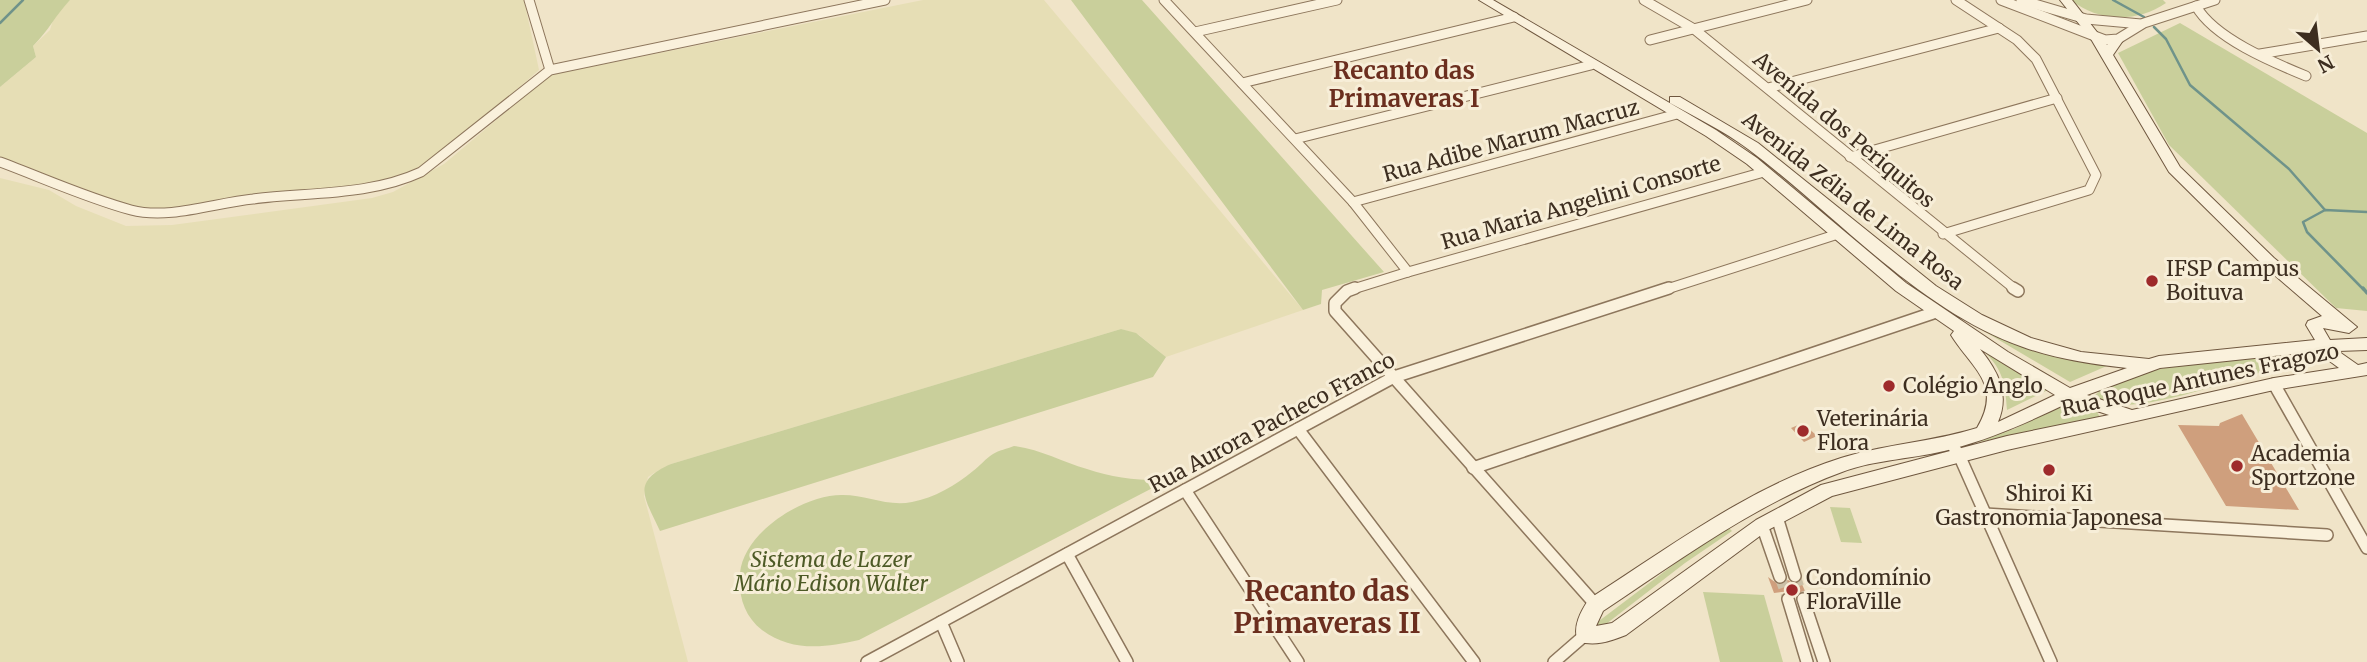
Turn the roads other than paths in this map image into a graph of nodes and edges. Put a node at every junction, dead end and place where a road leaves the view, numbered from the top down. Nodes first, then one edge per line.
1 (529, 0) edge
2 (882, 0) edge
3 (1164, 0) edge
4 (1337, 0) edge
5 (1485, 0) edge
6 (1502, 0) edge
7 (1644, 0) edge
8 (1807, 0) edge
9 (1956, 0) edge
10 (2021, 0) edge
11 (2066, 0) edge
12 (2215, 0) edge
13 (2006, 1) edge
14 (2196, 6) junction
15 (1514, 17) junction
16 (2081, 18) junction
17 (2100, 21) junction
18 (2144, 23) junction
19 (1999, 28) junction
20 (1694, 29) junction
21 (1195, 32) junction
22 (2367, 36) edge
23 (2096, 38) junction
24 (2118, 39) junction
25 (1650, 40) dead end
26 (2260, 54) junction
27 (2106, 55) junction
28 (1591, 65) junction
29 (550, 70) junction
30 (2306, 76) dead end
31 (1242, 83) junction
32 (1768, 88) junction
33 (2057, 98) junction
34 (1677, 114) junction
35 (1296, 139) junction
36 (1850, 157) junction
37 (0, 162) edge
38 (1764, 172) junction
39 (1353, 202) junction
40 (1838, 234) junction
41 (1943, 234) junction
42 (1408, 272) junction
43 (2301, 290) junction
44 (2018, 291) dead end
45 (1941, 316) junction
46 (2314, 325) junction
47 (2349, 327) junction
48 (2367, 338) edge
49 (2367, 344) edge
50 (2324, 345) junction
51 (2159, 362) junction
52 (2361, 370) edge
53 (1394, 377) junction
54 (2274, 384) junction
55 (2069, 395) junction
56 (2133, 417) junction
57 (1298, 429) junction
58 (1983, 433) junction
59 (1955, 449) junction
60 (1473, 468) junction
61 (1185, 490) junction
62 (1768, 513) junction
63 (1985, 514) junction
64 (2328, 535) dead end
65 (2367, 548) edge
66 (1067, 554) junction
67 (1788, 599) tunnel mouth
68 (1803, 599) tunnel mouth
69 (1596, 605) junction
70 (941, 622) junction
71 (1585, 635) junction
72 (1800, 640) junction
73 (1817, 642) junction
74 (867, 662) edge
75 (958, 662) edge
76 (1128, 662) edge
77 (1298, 662) edge
78 (1474, 662) edge
79 (1554, 662) edge
80 (1807, 662) edge
81 (1824, 662) edge
82 (2051, 662) edge

1 - 29 street
2 - 29 street
3 - 21 street
4 - 21 street
5 - 15 main road, Avenida Zélia de Lima Rosa
6 - 51 main road, Avenida Zélia de Lima Rosa
7 - 20 street, Avenida dos Periquitos
8 - 20 street
9 - 19 street
10 - 16 street
11 - 16 main road
12 - 14 street
13 - 23 street
14 - 18 street
14 - 26 street
15 - 28 main road, Avenida Zélia de Lima Rosa
15 - 31 street
16 - 17 street
16 - 23 main road
17 - 18 street
17 - 24 street
18 - 24 street
19 - 32 street
19 - 33 street
20 - 25 street
20 - 32 street, Avenida dos Periquitos
21 - 31 street
22 - 26 street
23 - 24 street
23 - 27 main road
24 - 27 main road
26 - 30 street
27 - 43 main road
28 - 34 main road, Avenida Zélia de Lima Rosa
28 - 35 street
29 - 37 street
31 - 35 street
32 - 36 street, Avenida dos Periquitos
33 - 36 street
33 - 41 street
34 - 38 main road, Avenida Zélia de Lima Rosa
34 - 39 street, Rua Adibe Marum Macruz
35 - 39 street
36 - 41 street, Avenida dos Periquitos
38 - 40 main road, Avenida Zélia de Lima Rosa
38 - 42 street, Rua Maria Angelini Consorte
39 - 42 street
40 - 45 main road, Avenida Zélia de Lima Rosa
40 - 53 street, Rua Aurora Pacheco Franco
41 - 44 street, Avenida dos Periquitos
42 - 53 street, Rua Maria Angelini Consorte
43 - 46 main road
43 - 47 main road
45 - 55 main road, Avenida Zélia de Lima Rosa
45 - 58 main road, Avenida Zélia de Lima Rosa
45 - 60 street
46 - 47 main road
46 - 50 main road
47 - 48 main road
49 - 50 main road, Rua Roque Antunes Fragozo
50 - 51 main road, Rua Roque Antunes Fragozo
50 - 52 main road
51 - 55 main road, Rua Roque Antunes Fragozo
52 - 54 main road, Rua Roque Antunes Fragozo
53 - 57 street, Rua Aurora Pacheco Franco
53 - 60 street
54 - 56 main road, Rua Roque Antunes Fragozo
54 - 65 street
55 - 56 main road, Avenida Zélia de Lima Rosa
55 - 58 main road, Rua Roque Antunes Fragozo
56 - 59 main road, Rua Roque Antunes Fragozo
57 - 61 street, Rua Aurora Pacheco Franco
57 - 78 street
58 - 59 main road, Rua Roque Antunes Fragozo
59 - 62 main road, Rua Roque Antunes Fragozo
59 - 63 street
60 - 69 street
61 - 66 street, Rua Aurora Pacheco Franco
61 - 77 street
62 - 62 street
62 - 69 main road, Rua Roque Antunes Fragozo
62 - 71 main road
63 - 64 street
63 - 82 street
66 - 70 street, Rua Aurora Pacheco Franco
66 - 76 street
67 - 72 street
68 - 73 street
69 - 71 main road
70 - 74 street, Rua Aurora Pacheco Franco
70 - 75 street
71 - 79 street
72 - 73 street
72 - 80 street
73 - 81 street

